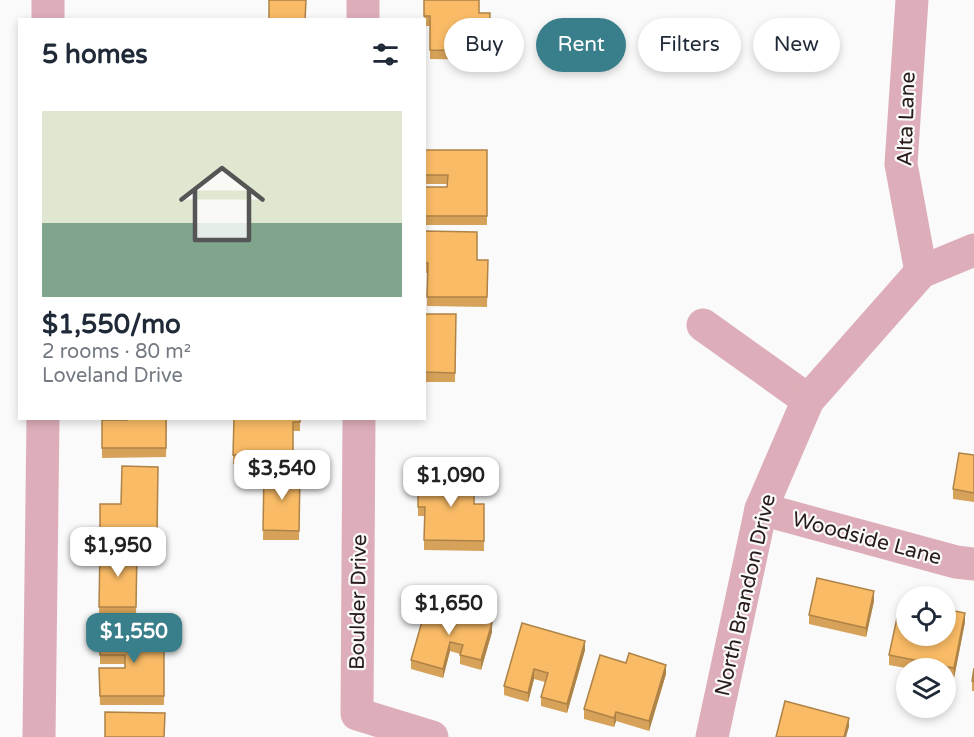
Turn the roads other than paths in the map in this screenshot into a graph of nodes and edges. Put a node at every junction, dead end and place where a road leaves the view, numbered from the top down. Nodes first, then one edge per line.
1 (48, 0) edge
2 (363, 0) edge
3 (912, 0) edge
4 (48, 18) edge
5 (363, 18) edge
6 (974, 250) edge
7 (921, 272) junction
8 (704, 325) dead end
9 (808, 400) junction
10 (43, 420) edge
11 (359, 420) edge
12 (761, 509) junction
13 (974, 564) edge
14 (39, 737) edge
15 (432, 737) edge
16 (712, 737) edge

1 - 4 street
2 - 5 street
3 - 7 street, Alta Lane
6 - 7 street, North Brandon Drive
7 - 9 street, North Brandon Drive
8 - 9 street
9 - 12 street, North Brandon Drive
10 - 14 street
11 - 15 street, Boulder Drive
12 - 13 street, Woodside Lane
12 - 16 street, North Brandon Drive

